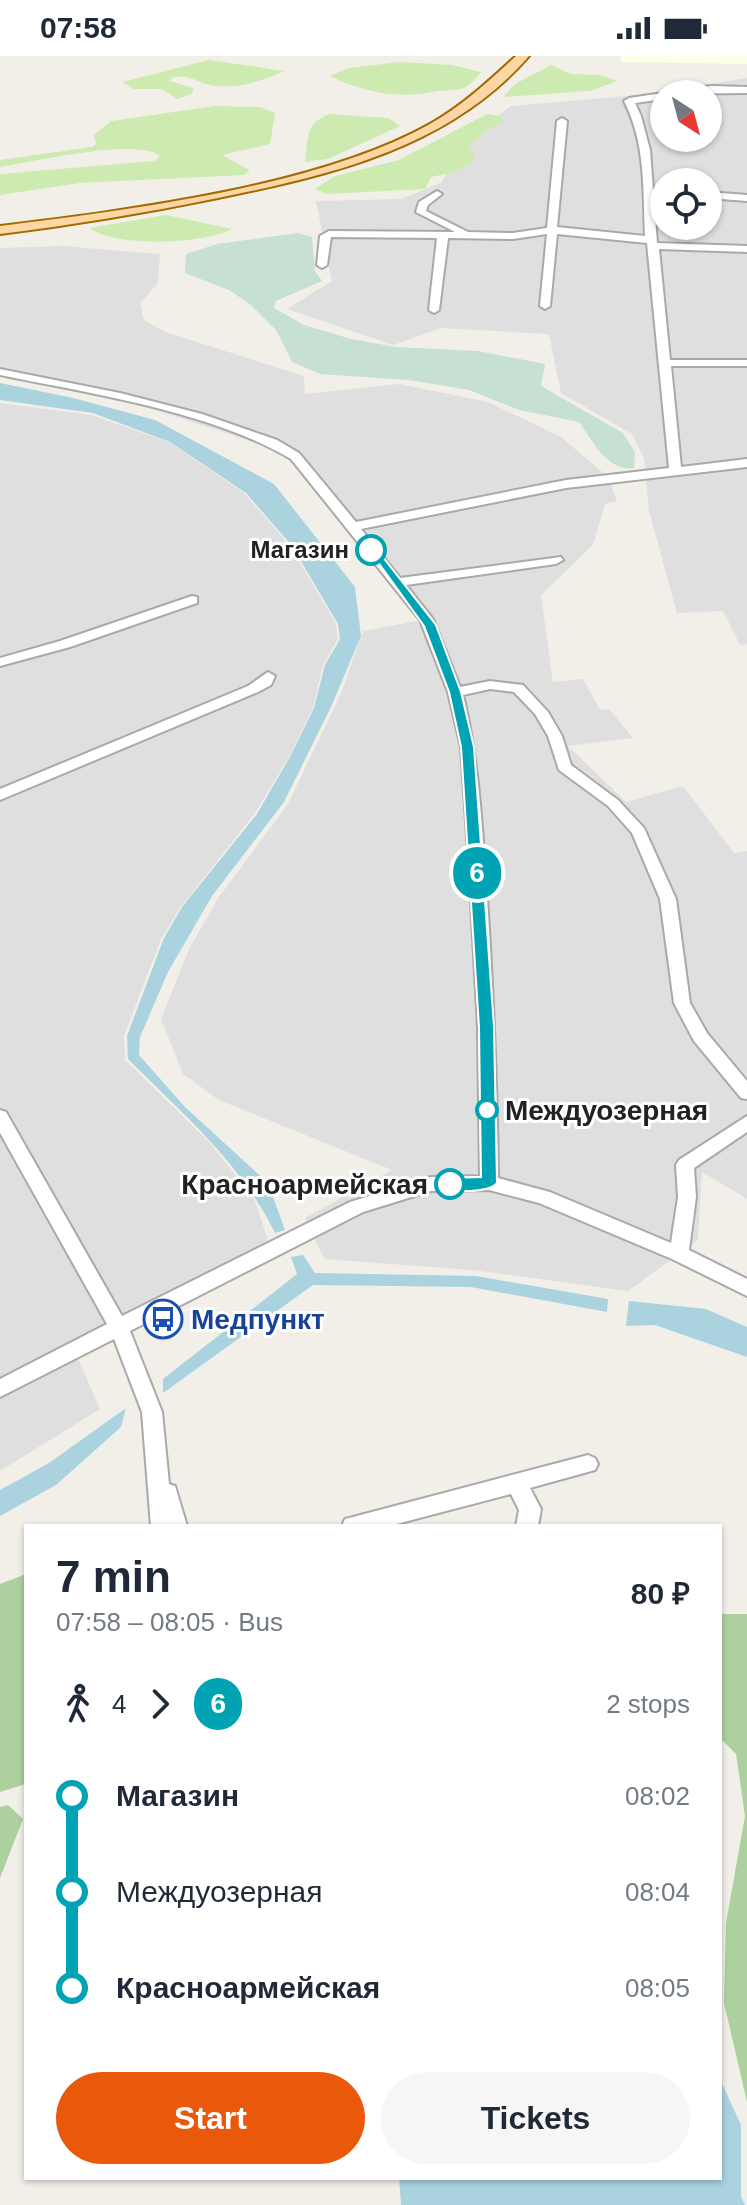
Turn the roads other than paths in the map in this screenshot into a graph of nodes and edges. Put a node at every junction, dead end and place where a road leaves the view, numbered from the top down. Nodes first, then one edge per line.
1 (523, 56) edge
2 (747, 90) edge
3 (562, 121) dead end
4 (646, 189) junction
5 (650, 189) edge
6 (437, 194) dead end
7 (722, 196) edge
8 (747, 198) edge
9 (0, 230) edge
10 (552, 230) junction
11 (443, 235) junction
12 (469, 235) junction
13 (652, 243) junction
14 (747, 249) edge
15 (322, 265) dead end
16 (545, 306) dead end
17 (434, 310) dead end
18 (667, 363) junction
19 (747, 363) edge
20 (0, 372) edge
21 (747, 463) edge
22 (675, 472) junction
23 (352, 527) junction
24 (556, 560) dead end
25 (398, 582) junction
26 (192, 600) dead end
27 (0, 662) edge
28 (268, 676) dead end
29 (455, 692) junction
30 (0, 795) edge
31 (747, 1093) edge
32 (1, 1122) edge
33 (747, 1123) edge
34 (489, 1183) junction
35 (679, 1254) junction
36 (747, 1288) edge
37 (119, 1328) junction
38 (0, 1389) edge
39 (152, 1412) junction
40 (588, 1464) dead end
41 (517, 1485) junction
42 (162, 1524) edge
43 (176, 1524) edge
44 (361, 1524) edge
45 (527, 1524) edge

1 - 9 main road
2 - 4 street
3 - 10 street
4 - 5 street
4 - 13 street
6 - 12 street
7 - 8 street
10 - 12 street
10 - 13 street
10 - 16 street
11 - 12 street
11 - 15 street
11 - 17 street
13 - 14 street
13 - 18 street
18 - 19 street
18 - 22 street
20 - 23 street
21 - 22 street
22 - 23 street
23 - 25 street
24 - 25 street
25 - 29 street
26 - 27 street
28 - 30 street
29 - 31 street
29 - 34 street
32 - 37 street
33 - 35 street
34 - 35 street
34 - 37 street
35 - 36 street
37 - 38 street
37 - 39 street
39 - 42 street
39 - 43 street
40 - 41 street
41 - 44 street
41 - 45 street

